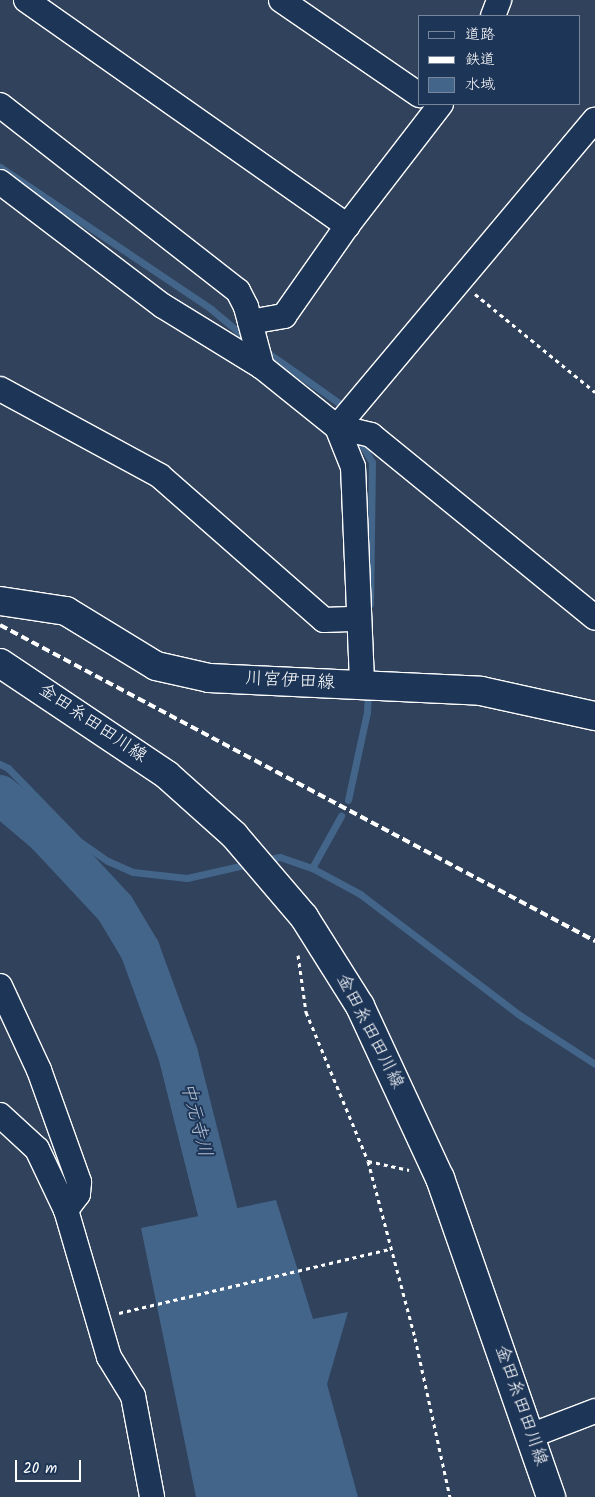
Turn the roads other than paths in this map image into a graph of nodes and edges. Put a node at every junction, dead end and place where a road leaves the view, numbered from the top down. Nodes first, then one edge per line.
1 (26, 0) edge
2 (282, 0) edge
3 (499, 0) edge
4 (493, 15) edge
5 (418, 93) edge
6 (0, 105) edge
7 (431, 105) edge
8 (591, 133) edge
9 (0, 182) edge
10 (347, 226) junction
11 (250, 322) junction
12 (262, 367) junction
13 (0, 389) edge
14 (337, 427) junction
15 (0, 601) edge
16 (595, 618) edge
17 (357, 619) junction
18 (0, 663) edge
19 (362, 686) junction
20 (595, 716) edge
21 (0, 986) edge
22 (0, 1115) edge
23 (66, 1210) junction
24 (595, 1411) edge
25 (530, 1436) junction
26 (152, 1497) edge
27 (551, 1497) edge

1 - 10 street
2 - 5 street
3 - 4 street
6 - 11 street
7 - 10 street
8 - 14 street
9 - 12 street
10 - 11 street
11 - 12 street
12 - 14 street
13 - 17 street
14 - 16 street
14 - 17 street
15 - 19 main road, 川宮伊田線
17 - 19 street
18 - 25 main road, 金田糸田田川線
19 - 20 main road, 川宮伊田線
21 - 23 street
22 - 23 street
23 - 26 street
24 - 25 street
25 - 27 main road, 金田糸田田川線

